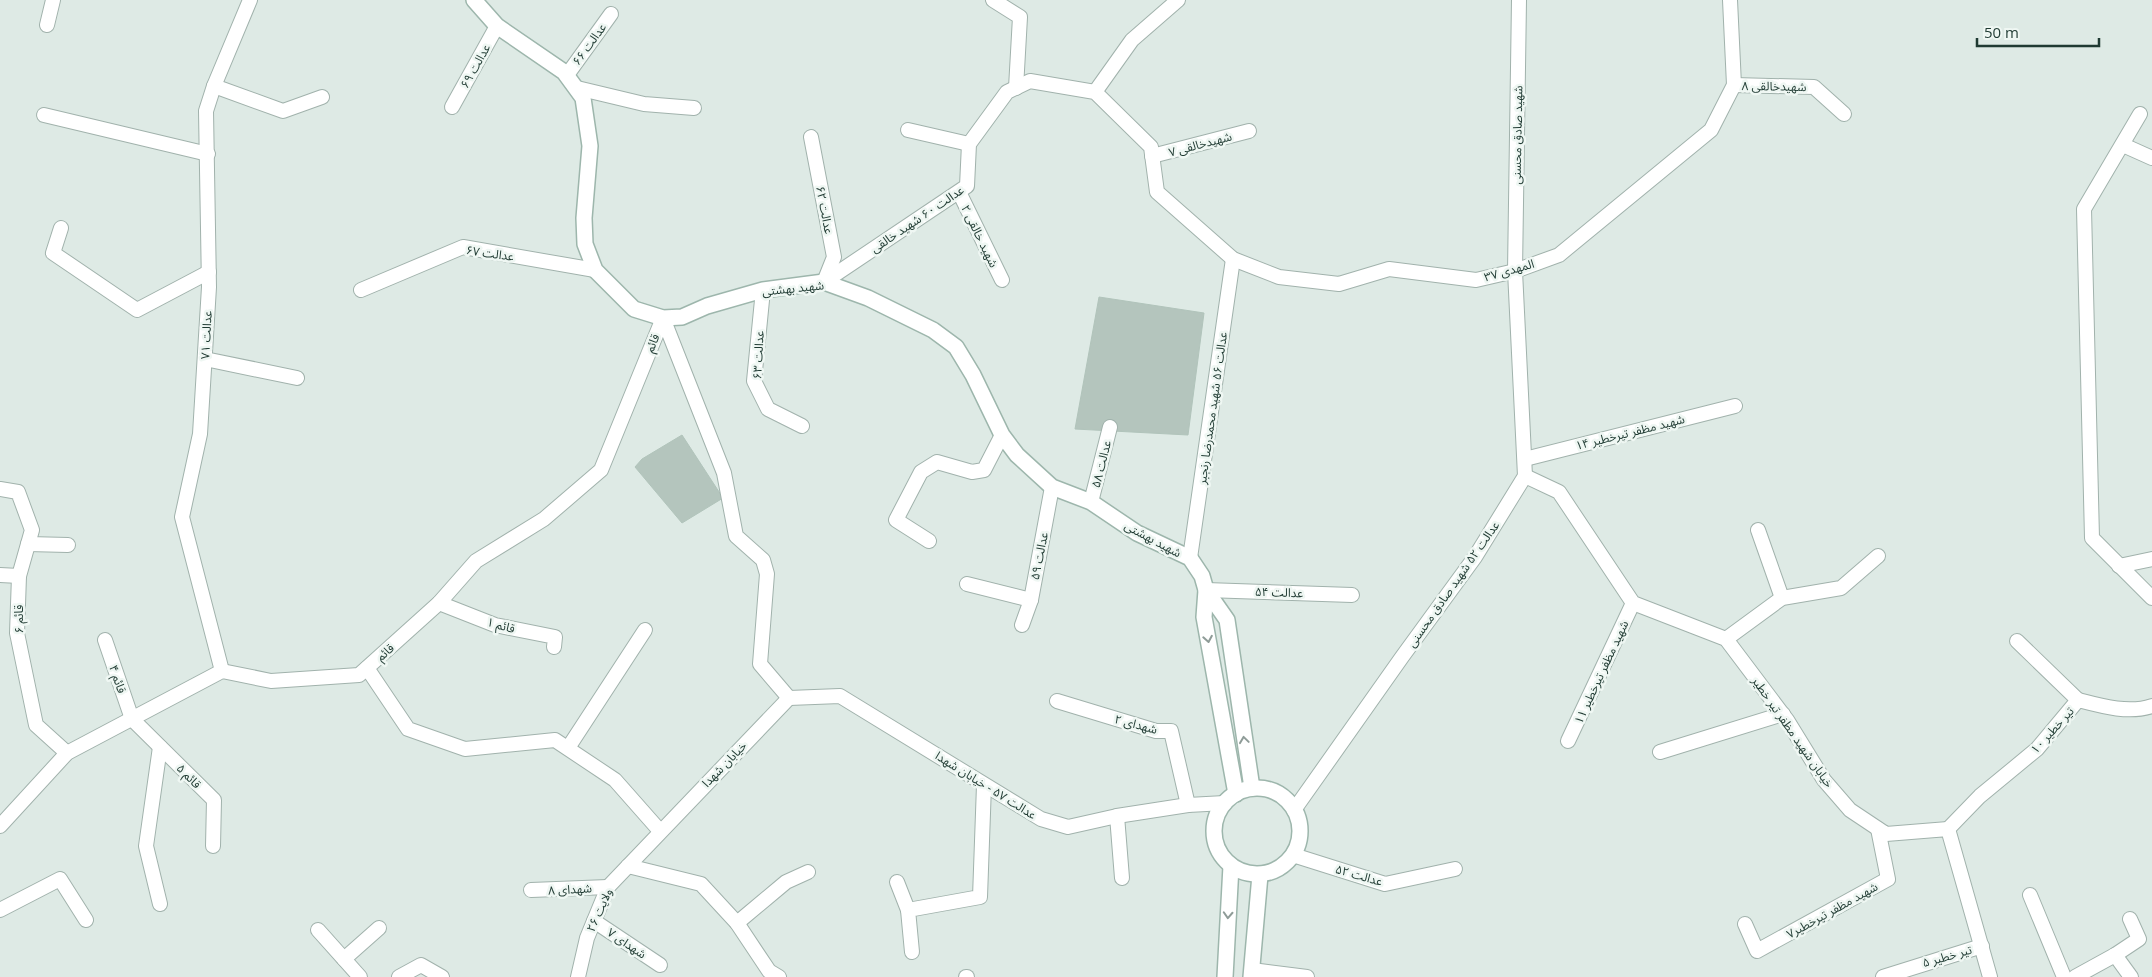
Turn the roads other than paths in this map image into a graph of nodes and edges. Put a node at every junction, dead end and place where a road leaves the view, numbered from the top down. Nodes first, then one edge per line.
1 (53, 0) edge
2 (250, 0) edge
3 (474, 0) edge
4 (993, 0) edge
5 (1178, 0) edge
6 (1519, 0) edge
7 (1730, 0) edge
8 (610, 14) dead end
9 (47, 25) dead end
10 (497, 26) junction
11 (567, 75) junction
12 (1734, 85) junction
13 (214, 86) junction
14 (577, 88) junction
15 (1016, 88) junction
16 (1095, 92) junction
17 (322, 97) dead end
18 (452, 107) dead end
19 (694, 108) dead end
20 (1844, 114) dead end
21 (2140, 114) dead end
22 (44, 115) dead end
23 (908, 130) dead end
24 (1249, 131) dead end
25 (811, 136) dead end
26 (969, 144) junction
27 (2123, 145) junction
28 (208, 154) junction
29 (1152, 156) junction
30 (2152, 158) edge
31 (959, 192) junction
32 (61, 228) dead end
33 (1233, 259) junction
34 (596, 270) junction
35 (1515, 271) junction
36 (209, 272) junction
37 (1002, 280) dead end
38 (824, 282) junction
39 (361, 290) dead end
40 (763, 290) junction
41 (662, 318) junction
42 (205, 359) junction
43 (297, 378) dead end
44 (1735, 406) dead end
45 (802, 426) dead end
46 (1110, 427) dead end
47 (1002, 435) junction
48 (1525, 459) junction
49 (1525, 476) junction
50 (1052, 487) junction
51 (0, 489) edge
52 (1091, 502) junction
53 (1758, 530) dead end
54 (929, 540) dead end
55 (28, 544) junction
56 (68, 545) dead end
57 (1878, 556) dead end
58 (1190, 558) junction
59 (2152, 559) edge
60 (2120, 566) junction
61 (0, 575) edge
62 (19, 576) junction
63 (967, 584) dead end
64 (1206, 590) junction
65 (1352, 595) dead end
66 (1782, 598) junction
67 (2152, 598) edge
68 (1031, 600) junction
69 (439, 603) junction
70 (1633, 603) junction
71 (1022, 625) dead end
72 (645, 630) dead end
73 (1726, 639) junction
74 (105, 640) dead end
75 (2017, 641) dead end
76 (554, 647) dead end
77 (367, 668) junction
78 (222, 671) junction
79 (789, 698) junction
80 (2078, 700) junction
81 (1057, 701) dead end
82 (2152, 706) edge
83 (1782, 714) junction
84 (132, 719) junction
85 (1568, 741) dead end
86 (160, 747) junction
87 (568, 748) junction
88 (1660, 752) dead end
89 (68, 753) junction
90 (984, 785) junction
91 (1252, 788) junction
92 (1230, 798) junction
93 (1188, 805) junction
94 (1294, 810) junction
95 (1117, 816) junction
96 (0, 826) edge
97 (1878, 829) junction
98 (1948, 829) junction
99 (660, 831) junction
100 (213, 846) dead end
101 (1293, 855) junction
102 (628, 866) junction
103 (1231, 866) junction
104 (1455, 870) dead end
105 (808, 872) dead end
106 (1260, 875) junction
107 (1122, 878) dead end
108 (897, 882) dead end
109 (608, 887) junction
110 (531, 890) dead end
111 (2030, 895) dead end
112 (160, 904) dead end
113 (0, 910) edge
114 (908, 910) junction
115 (2130, 919) dead end
116 (86, 920) dead end
117 (594, 921) junction
118 (737, 923) junction
119 (1745, 924) dead end
120 (379, 928) dead end
121 (318, 930) dead end
122 (1982, 946) junction
123 (912, 952) dead end
124 (2115, 955) junction
125 (344, 959) junction
126 (660, 965) dead end
127 (1252, 973) edge
128 (360, 977) edge
129 (399, 977) edge
130 (442, 977) edge
131 (578, 977) edge
132 (779, 977) edge
133 (1225, 977) edge
134 (1307, 977) edge
135 (1883, 977) edge
136 (1990, 977) edge
137 (2064, 977) edge
138 (2076, 977) edge
139 (2132, 977) edge

1 - 9 street
2 - 13 street, عدالت ۷۱
3 - 10 main road, شهید بهشتی
4 - 15 street
5 - 16 street
6 - 35 street, شهید صادق محسنی
7 - 12 street, المهدی ۳۷
8 - 11 street, عدالت ۶۶
10 - 11 main road, شهید بهشتی
10 - 18 street, عدالت ۶۹
11 - 14 main road, شهید بهشتی
12 - 20 street, شهیدخالقی ۸
12 - 35 street, المهدی ۳۷
13 - 17 street
13 - 28 street, عدالت ۷۱
14 - 19 street
14 - 34 main road, شهید بهشتی
15 - 16 street
15 - 26 street
16 - 29 street
21 - 27 street
22 - 28 street
23 - 26 street
24 - 29 street, شهیدخالقی ۷
25 - 38 street, عدالت ۶۲
26 - 31 street, عدالت ۶۰ شهید خالقی
27 - 30 street
27 - 60 street
28 - 36 street, عدالت ۷۱
29 - 33 street, المهدی ۳۷
31 - 37 street, شهید خالقی ۲
31 - 38 street, عدالت ۶۰ شهید خالقی
32 - 36 street
33 - 35 street, المهدی ۳۷
33 - 58 street, عدالت ۵۶ شهید محمدرضا رنجبر
34 - 39 street, عدالت ۶۷
34 - 41 main road, شهید بهشتی
35 - 48 street
36 - 42 street, عدالت ۷۱
38 - 40 main road, شهید بهشتی
38 - 47 main road, شهید بهشتی
40 - 41 main road, شهید بهشتی
40 - 45 street, عدالت ۶۳
41 - 69 street, قائم
41 - 79 street
42 - 43 street
42 - 78 street, عدالت ۷۱
44 - 48 street, شهید مظفر تیرخطیر ۱۴
46 - 52 street, عدالت ۵۸
47 - 50 main road, شهید بهشتی
47 - 54 street
48 - 49 street
49 - 70 street
49 - 94 street, عدالت ۵۲ شهید صادق محسنی
50 - 52 main road, شهید بهشتی
50 - 68 street, عدالت ۵۹
51 - 55 street, قائم ۶
52 - 58 main road, شهید بهشتی
53 - 66 street
55 - 56 street
55 - 62 street, قائم ۶
57 - 66 street
58 - 64 main road, شهید بهشتی
59 - 60 street
60 - 67 street
61 - 62 street
62 - 89 street, قائم ۶
63 - 68 street
64 - 65 street, عدالت ۵۴
91 -> 64 main road, شهید بهشتی
64 -> 92 main road, شهید بهشتی
66 - 73 street
68 - 71 street, عدالت ۵۹
69 - 76 street, قائم ۱
69 - 77 street, قائم
70 - 73 street
70 - 85 street, شهید مظفر تیرخطیر ۱۱
72 - 87 street
73 - 83 street, خیابان شهید مظفر تیر خطیر
74 - 84 street, قائم ۴
75 - 80 street
77 - 78 street, قائم
77 - 87 street
78 - 84 street
79 - 90 street, عدالت ۵۷ - خیابان شهدا
79 - 99 street, خیابان شهدا
80 - 82 street, تیر خطیر ۱۰
80 - 98 street, تیر خطیر ۱۰
81 - 93 street, شهدای ۲
83 - 88 street
83 - 97 street, خیابان شهید مظفر تیر خطیر
84 - 86 street, قائم ۵
84 - 89 street
86 - 100 street, قائم ۵
86 - 112 street
87 - 99 street
89 - 96 street
90 - 95 street, عدالت ۵۷ - خیابان شهدا
90 - 114 street
91 - 92 main road
91 - 94 main road
92 - 93 street, عدالت ۵۷ - خیابان شهدا
92 - 103 main road
93 - 95 street, عدالت ۵۷ - خیابان شهدا
94 - 101 main road
95 - 107 street
97 - 98 street, خیابان شهید مظفر تیر خطیر
97 - 119 street, شهید مظفر تیرخطیر۷
98 - 122 street
99 - 102 street, ولایت ۲۶
101 - 104 street, عدالت ۵۲
101 - 106 main road
102 - 109 street, ولایت ۲۶
102 - 118 street
103 - 106 main road
103 -> 133 main road
105 - 118 street
106 - 127 main road
108 - 114 street
109 - 110 street, شهدای ۸
109 - 117 street, ولایت ۲۶
111 - 137 street
113 - 116 street
114 - 123 street
115 - 124 street
117 - 126 street, شهدای ۷
117 - 131 street, ولایت ۲۶
118 - 132 street
120 - 125 street
121 - 125 street
122 - 135 street, تیر خطیر ۵
122 - 136 street
124 - 138 street
124 - 139 street
125 - 128 street
127 - 134 street
129 - 130 street

